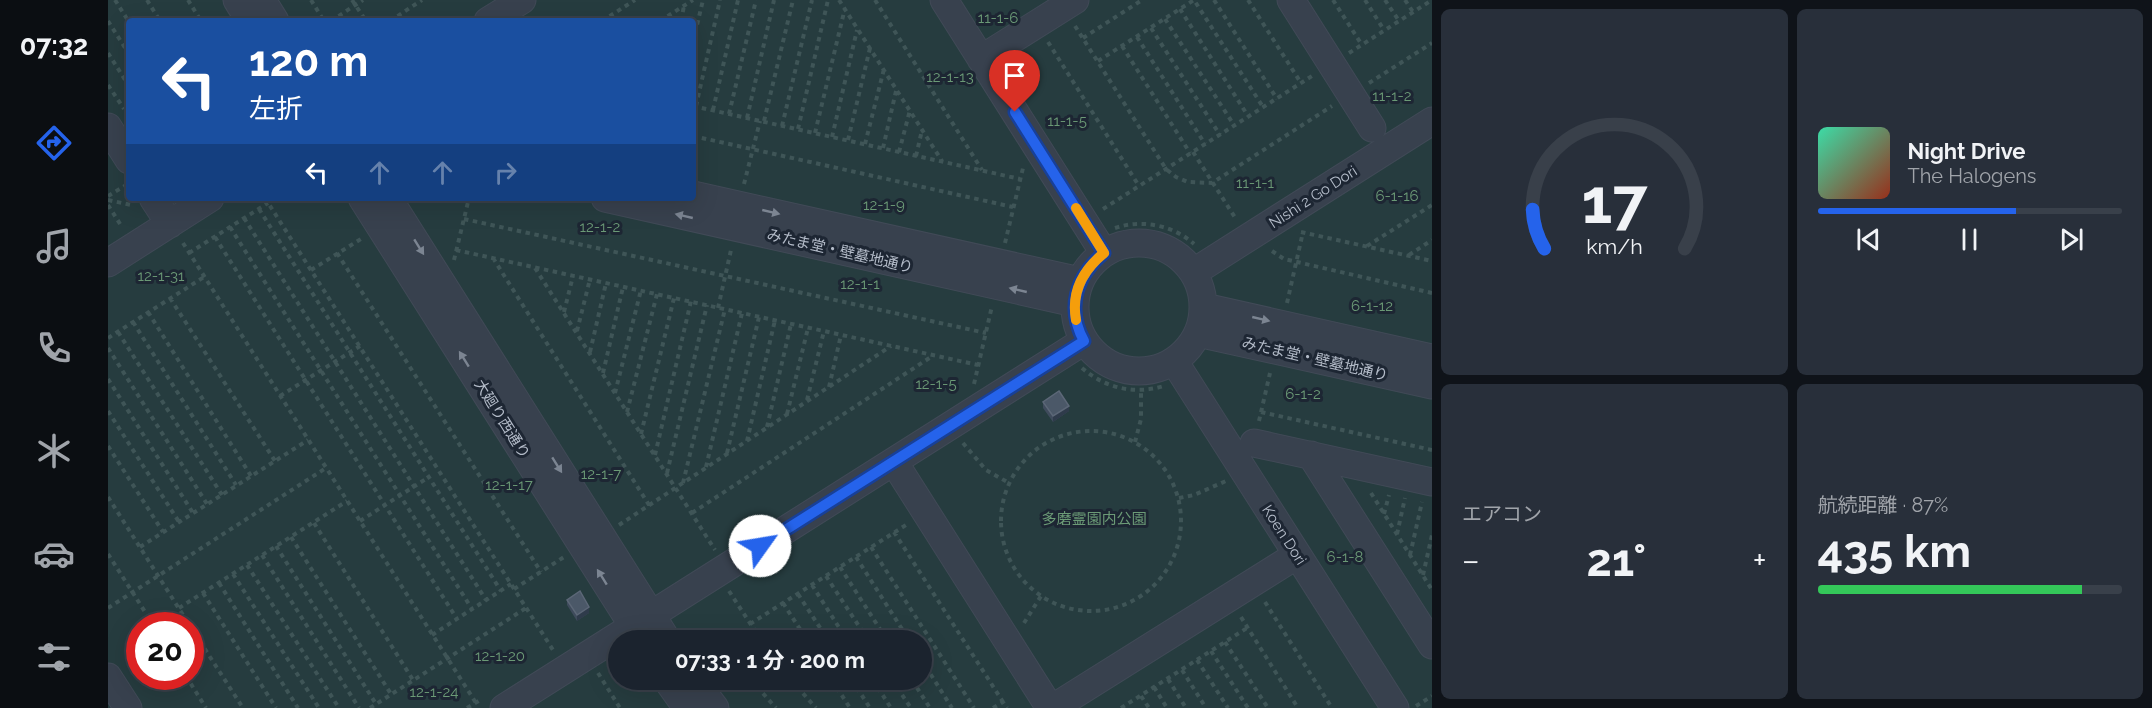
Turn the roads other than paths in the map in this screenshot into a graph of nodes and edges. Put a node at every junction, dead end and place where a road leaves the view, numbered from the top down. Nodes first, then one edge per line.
1 (237, 0) edge
2 (262, 0) edge
3 (522, 0) edge
4 (944, 0) edge
5 (1291, 0) edge
6 (1069, 4) edge
7 (248, 18) edge
8 (274, 18) edge
9 (493, 18) edge
10 (981, 59) junction
11 (1432, 121) edge
12 (108, 127) edge
13 (1372, 128) dead end
14 (126, 155) edge
15 (696, 197) edge
16 (207, 201) edge
17 (364, 201) edge
18 (390, 201) edge
19 (625, 201) edge
20 (144, 202) edge
21 (731, 217) junction
22 (174, 230) junction
23 (1099, 234) junction
24 (1196, 260) junction
25 (108, 263) edge
26 (1077, 292) junction
27 (1204, 307) junction
28 (445, 309) junction
29 (1198, 333) junction
30 (1372, 344) junction
31 (1083, 354) junction
32 (1432, 358) edge
33 (1366, 370) junction
34 (1172, 373) junction
35 (1432, 385) edge
36 (1254, 443) dead end
37 (1311, 455) junction
38 (894, 462) junction
39 (1423, 480) edge
40 (1297, 555) junction
41 (642, 627) edge
42 (1432, 645) edge
43 (108, 677) edge
44 (683, 690) edge
45 (701, 701) edge
46 (128, 708) edge
47 (504, 708) edge
48 (1051, 708) edge
49 (1395, 708) edge

1 - 7 lane
2 - 8 lane
3 - 9 lane
4 - 10 lane
5 - 13 lane
6 - 10 lane
10 - 23 lane
11 - 24 lane, Nishi 2 Go Dori
12 - 14 lane
15 - 21 lane, みたま堂・壁墓地通り
16 - 22 lane
17 - 28 lane, 大廻り西通り
18 -> 28 lane, 大廻り西通り
21 -> 19 lane, みたま堂・壁墓地通り
20 - 22 lane
21 - 26 lane, みたま堂・壁墓地通り
22 - 25 lane
23 - 24 lane
23 - 26 lane
24 - 27 lane
26 - 31 lane
27 - 29 lane
27 -> 30 lane, みたま堂・壁墓地通り
28 - 41 lane, 大廻り西通り
29 - 33 lane, みたま堂・壁墓地通り
29 - 34 lane
30 - 32 lane, みたま堂・壁墓地通り
30 - 33 lane
31 - 34 lane
31 - 38 lane
33 - 35 lane, みたま堂・壁墓地通り
34 - 40 lane, Koen Dori
36 - 37 lane
37 - 39 lane
37 - 42 lane
38 - 41 lane
38 - 48 lane
40 - 48 lane
40 - 49 lane, Koen Dori
41 - 47 lane
43 - 46 lane
44 - 45 lane

